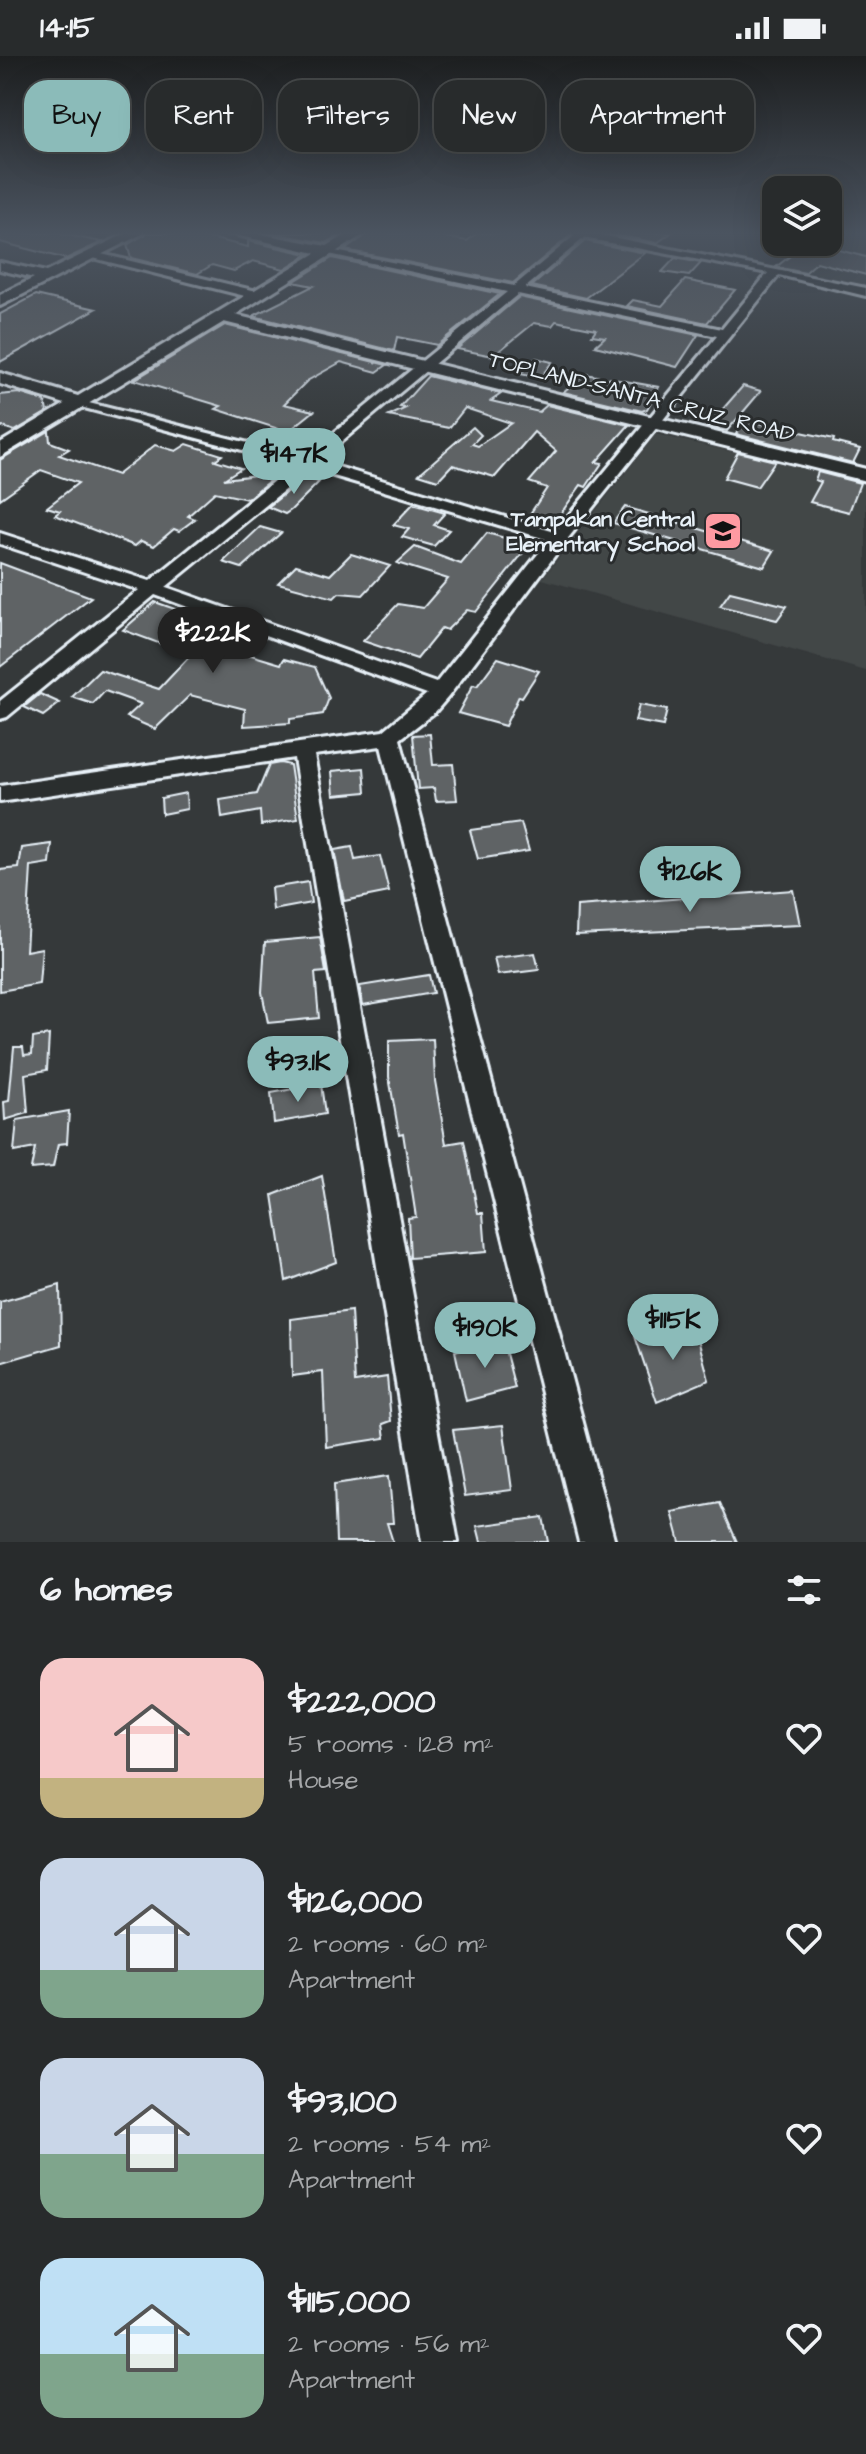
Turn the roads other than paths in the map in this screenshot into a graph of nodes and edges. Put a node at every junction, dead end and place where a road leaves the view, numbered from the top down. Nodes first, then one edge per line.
1 (244, 302) edge
2 (501, 302) edge
3 (575, 302) edge
4 (749, 302) edge
5 (221, 316) junction
6 (723, 333) junction
7 (425, 367) junction
8 (0, 378) edge
9 (78, 402) junction
10 (651, 423) junction
11 (0, 451) edge
12 (304, 462) junction
13 (866, 475) edge
14 (0, 538) edge
15 (559, 538) junction
16 (155, 589) junction
17 (441, 692) junction
18 (0, 712) edge
19 (389, 737) junction
20 (303, 750) junction
21 (0, 794) edge
22 (440, 1542) edge
23 (597, 1542) edge

1 - 5 main road
2 - 7 street
3 - 6 street
4 - 6 street
5 - 7 main road, TOPLAND-SANTA CRUZ ROAD
5 - 9 main road
6 - 10 street
7 - 10 main road, TOPLAND-SANTA CRUZ ROAD
7 - 12 street
8 - 9 main road
9 - 11 main road
9 - 12 street
10 - 13 main road, TOPLAND-SANTA CRUZ ROAD
10 - 15 street
12 - 15 street
12 - 16 street
14 - 16 street
15 - 17 street
16 - 17 street
16 - 18 street
17 - 19 street
19 - 20 street
19 - 23 street
20 - 21 street
20 - 22 street

